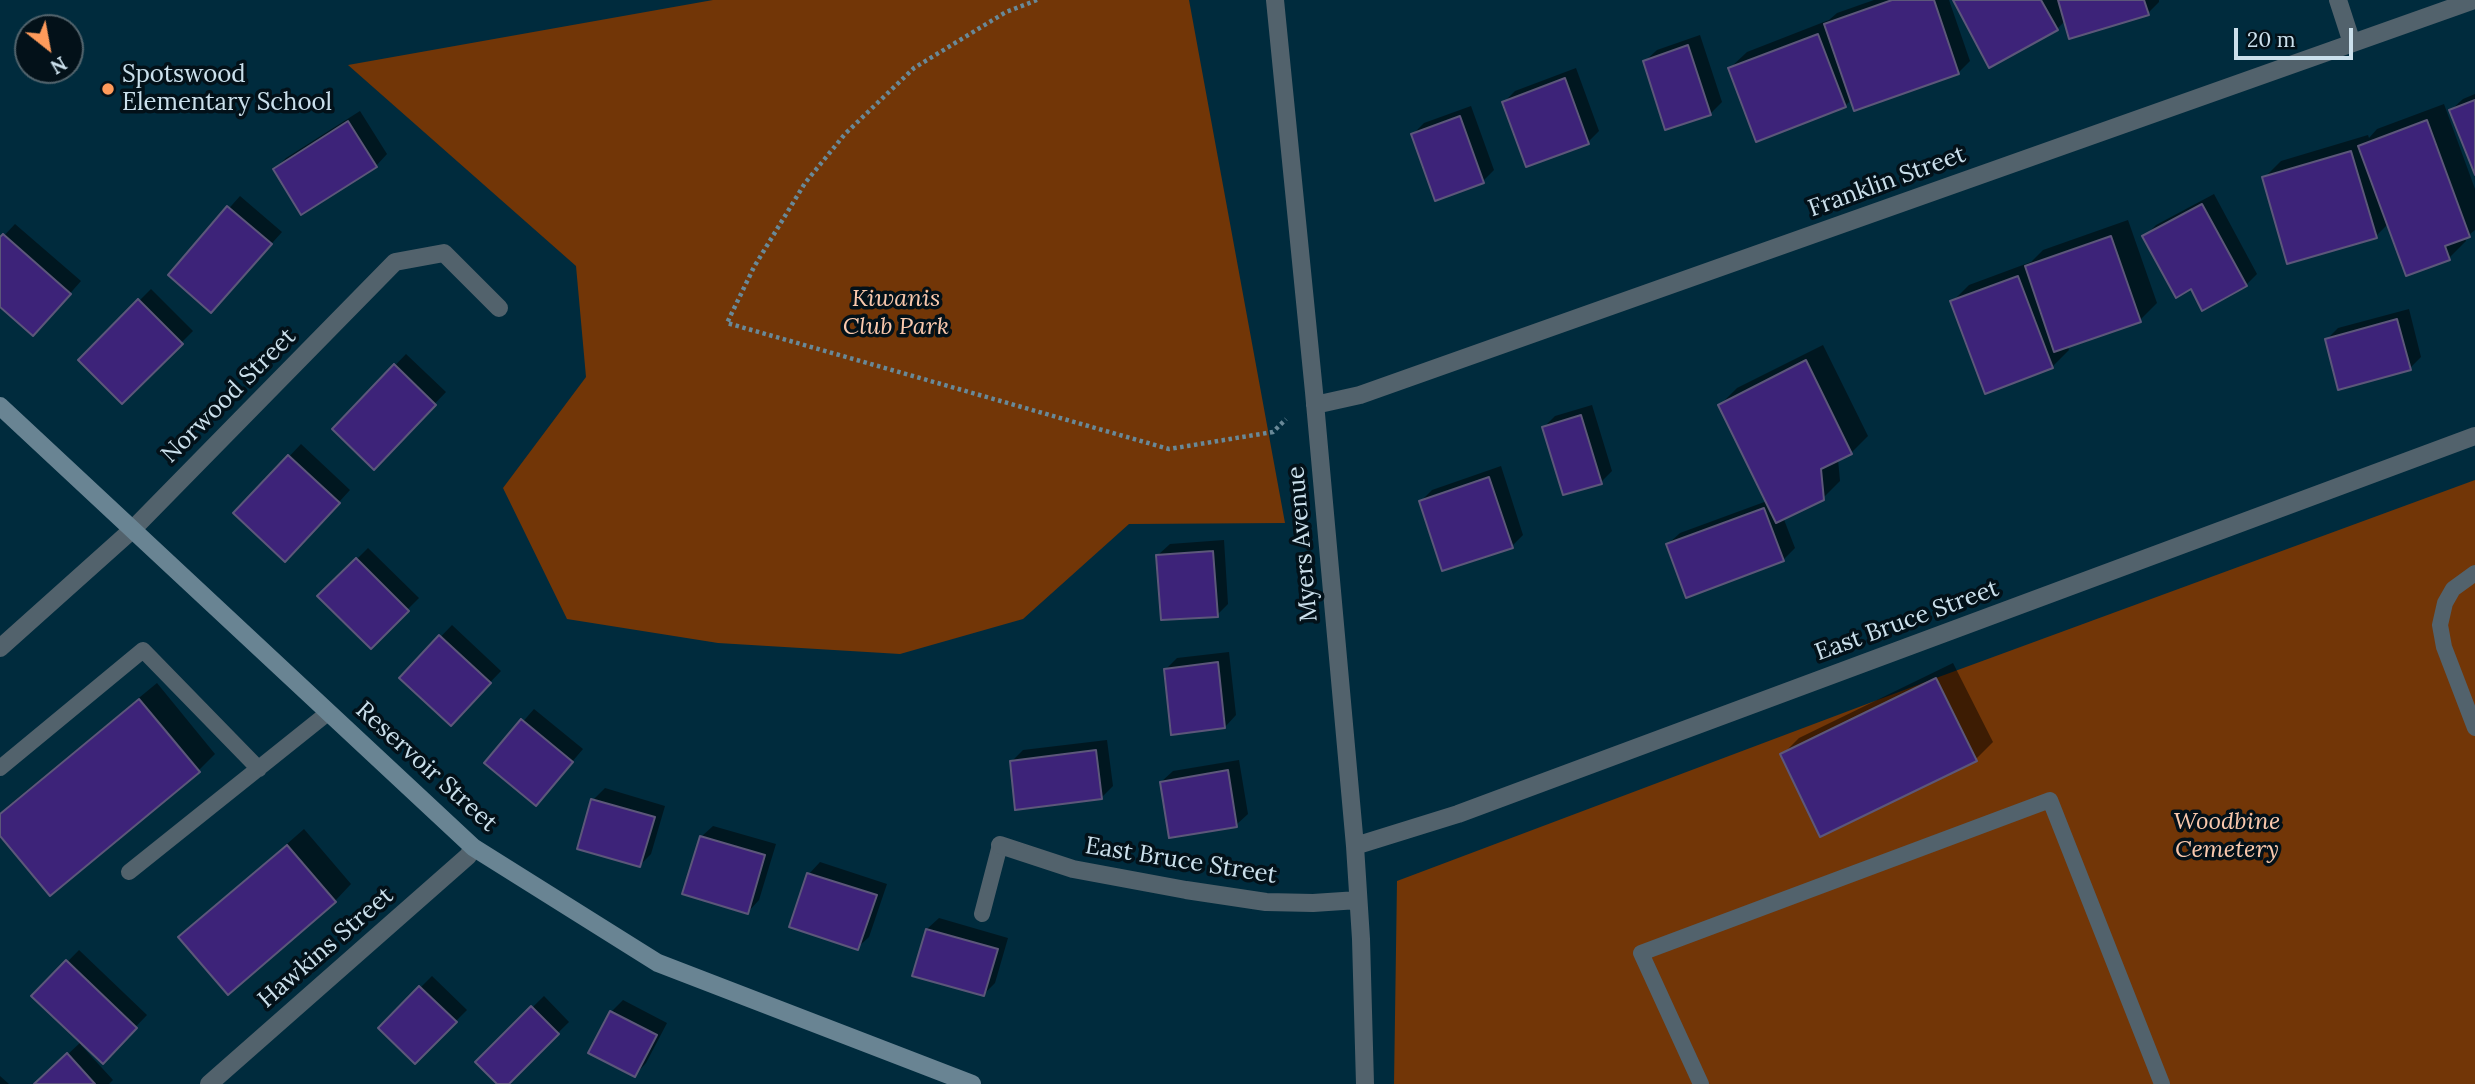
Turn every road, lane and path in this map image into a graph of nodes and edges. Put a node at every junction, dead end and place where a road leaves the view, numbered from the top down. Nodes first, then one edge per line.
1 (1037, 0) edge
2 (1275, 0) edge
3 (2338, 0) edge
4 (2474, 0) edge
5 (2352, 43) junction
6 (499, 308) dead end
7 (1315, 398) junction
8 (0, 405) edge
9 (2475, 436) edge
10 (133, 528) junction
11 (2475, 573) edge
12 (0, 648) edge
13 (330, 712) junction
14 (2475, 728) edge
15 (0, 768) edge
16 (259, 769) junction
17 (1000, 845) joint
18 (1355, 846) junction
19 (473, 847) junction
20 (129, 872) dead end
21 (1358, 900) junction
22 (982, 914) dead end
23 (209, 1084) edge
24 (972, 1084) edge
25 (1365, 1084) edge
26 (1701, 1084) edge
27 (2162, 1084) edge

1 - 7 path
2 - 7 street, Myers Avenue
3 - 5 street
4 - 5 street, Franklin Street
5 - 7 street, Franklin Street
6 - 10 street, Norwood Street
7 - 18 street, Myers Avenue
8 - 10 main road, Reservoir Street
9 - 18 street, East Bruce Street
10 - 12 street, Norwood Street
10 - 13 main road, Reservoir Street
11 - 14 lane
13 - 16 lane
13 - 19 main road, Reservoir Street
15 - 16 lane
16 - 20 lane
17 - 21 street, East Bruce Street
17 - 22 lane
18 - 21 street, Myers Avenue
19 - 23 street, Hawkins Street
19 - 24 main road, Reservoir Street
21 - 25 street, Myers Avenue
26 - 27 lane

